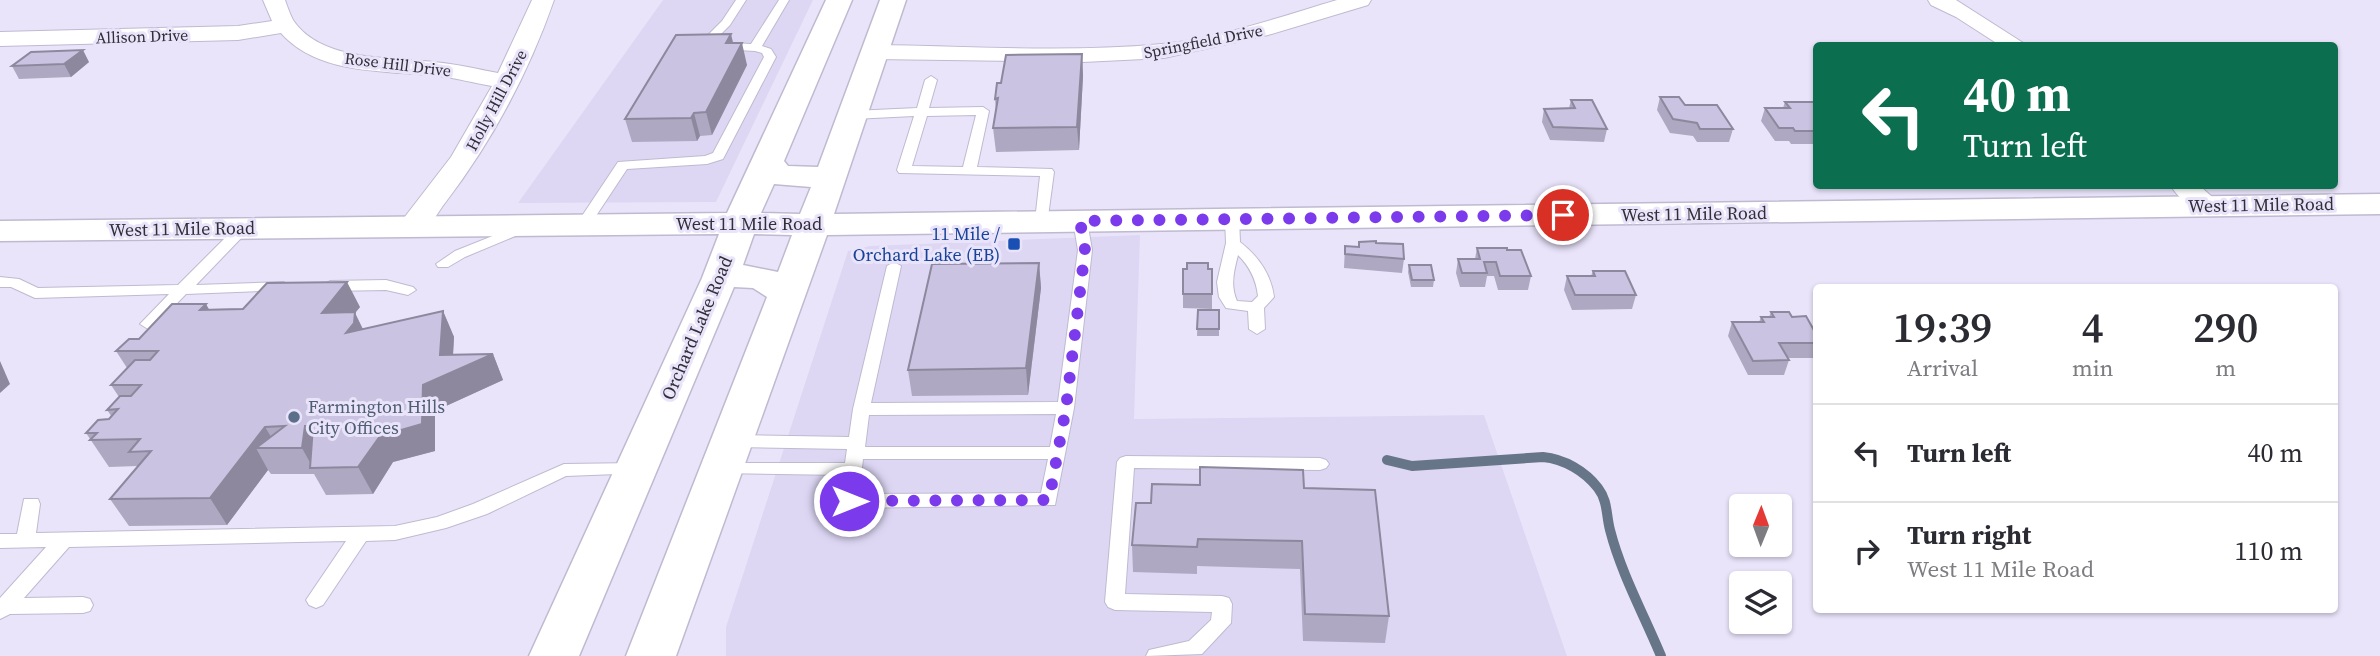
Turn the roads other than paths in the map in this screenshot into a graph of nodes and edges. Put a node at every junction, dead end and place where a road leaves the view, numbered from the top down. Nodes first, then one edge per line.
1 (274, 0) edge
2 (542, 0) edge
3 (741, 0) edge
4 (784, 0) edge
5 (839, 0) edge
6 (893, 0) edge
7 (1360, 0) edge
8 (1939, 0) edge
9 (284, 26) junction
10 (0, 39) edge
11 (2011, 42) edge
12 (755, 48) junction
13 (874, 52) junction
14 (932, 80) dead end
15 (506, 82) junction
16 (922, 112) junction
17 (853, 115) junction
18 (768, 162) junction
19 (970, 171) junction
20 (831, 178) junction
21 (2196, 195) edge
22 (2380, 204) edge
23 (1042, 221) junction
24 (1080, 221) junction
25 (740, 223) junction
26 (583, 225) junction
27 (814, 225) junction
28 (528, 226) junction
29 (411, 227) junction
30 (242, 229) junction
31 (0, 231) edge
32 (1233, 231) junction
33 (443, 264) dead end
34 (894, 266) dead end
35 (720, 278) junction
36 (0, 282) edge
37 (183, 289) junction
38 (408, 290) dead end
39 (788, 296) junction
40 (1256, 307) junction
41 (148, 324) dead end
42 (1257, 329) dead end
43 (1066, 408) junction
44 (861, 409) junction
45 (1058, 453) junction
46 (729, 455) junction
47 (856, 455) junction
48 (1320, 464) dead end
49 (637, 469) junction
50 (31, 505) dead end
51 (361, 533) junction
52 (24, 540) junction
53 (64, 540) junction
54 (0, 541) edge
55 (316, 600) dead end
56 (83, 605) dead end
57 (2, 608) edge
58 (554, 656) edge
59 (651, 656) edge
60 (1156, 656) edge

1 - 9 street
2 - 15 street, Holly Hill Drive
3 - 12 lane
4 - 12 lane
5 - 18 street, Orchard Lake Road
6 - 13 street
7 - 13 street, Springfield Drive
8 - 11 street
9 - 10 street, Allison Drive
9 - 15 street, Rose Hill Drive
12 - 26 lane
13 - 17 street
14 - 16 lane
15 - 29 street, Holly Hill Drive
16 - 17 lane
16 - 19 lane
16 - 19 lane
17 - 20 street
18 - 20 street
18 - 25 street, Orchard Lake Road
19 - 23 lane
20 - 27 street
21 - 22 street, West 11 Mile Road
21 - 32 street, West 11 Mile Road
23 - 24 street, West 11 Mile Road
23 - 27 street, West 11 Mile Road
24 - 32 street, West 11 Mile Road
24 - 43 lane
25 - 26 street, West 11 Mile Road
25 - 27 street, West 11 Mile Road
25 - 35 street, Orchard Lake Road
26 - 28 street, West 11 Mile Road
27 - 39 street
28 - 29 street, West 11 Mile Road
28 - 33 lane
29 - 30 street, West 11 Mile Road
30 - 31 street, West 11 Mile Road
30 - 37 lane
32 - 40 lane
32 - 40 lane
34 - 44 lane
35 - 39 street
35 - 49 street, Orchard Lake Road
36 - 37 lane
37 - 38 lane
37 - 41 lane
39 - 46 street
40 - 42 lane
43 - 44 lane
43 - 45 lane
44 - 47 lane
45 - 47 lane
45 - 47 lane
46 - 47 lane
46 - 47 lane
46 - 59 street
48 - 60 lane
49 - 51 lane
49 - 58 street, Orchard Lake Road
50 - 52 lane
51 - 53 lane
51 - 55 lane
52 - 53 lane
52 - 54 lane
53 - 57 lane
56 - 57 lane

